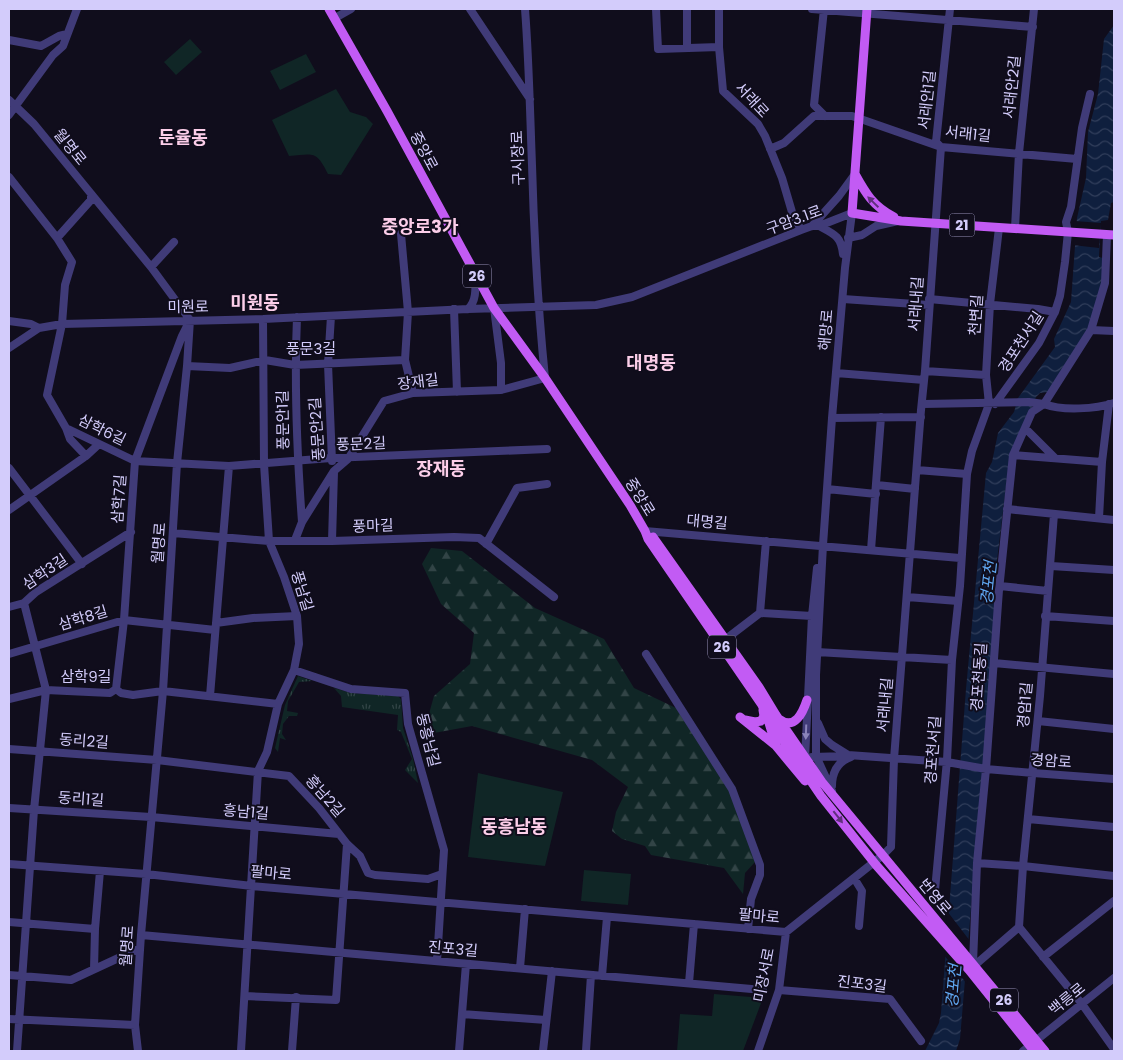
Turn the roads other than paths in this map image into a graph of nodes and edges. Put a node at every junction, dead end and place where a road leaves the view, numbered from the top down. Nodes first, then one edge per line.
1 (77, 9) edge
2 (329, 9) edge
3 (351, 9) edge
4 (470, 9) edge
5 (525, 9) edge
6 (656, 9) edge
7 (686, 9) edge
8 (719, 9) edge
9 (812, 9) edge
10 (824, 9) edge
11 (950, 9) edge
12 (1034, 9) edge
13 (867, 11) edge
14 (335, 18) junction
15 (948, 20) junction
16 (1033, 27) junction
17 (67, 34) junction
18 (9, 40) edge
19 (719, 47) junction
20 (687, 48) junction
21 (1090, 94) dead end
22 (9, 100) edge
23 (530, 100) junction
24 (16, 106) junction
25 (9, 115) edge
26 (825, 116) junction
27 (860, 118) junction
28 (940, 147) junction
29 (770, 149) junction
30 (1018, 153) junction
31 (1077, 159) junction
32 (855, 174) junction
33 (9, 177) edge
34 (91, 196) junction
35 (852, 213) junction
36 (901, 220) junction
37 (935, 223) junction
38 (816, 226) junction
39 (999, 228) junction
40 (1015, 228) junction
41 (801, 230) junction
42 (1070, 232) junction
43 (401, 234) dead end
44 (1108, 235) edge
45 (57, 238) junction
46 (848, 238) junction
47 (174, 242) dead end
48 (150, 267) junction
49 (845, 268) junction
50 (474, 272) junction
51 (842, 299) junction
52 (929, 302) junction
53 (990, 304) junction
54 (539, 307) junction
55 (494, 308) junction
56 (454, 309) junction
57 (468, 309) junction
58 (408, 312) junction
59 (1056, 312) junction
60 (331, 316) junction
61 (297, 317) junction
62 (263, 319) junction
63 (190, 320) junction
64 (9, 322) edge
65 (62, 324) junction
66 (39, 328) junction
67 (1091, 330) junction
68 (1114, 331) edge
69 (9, 348) edge
70 (264, 360) junction
71 (405, 360) junction
72 (328, 364) junction
73 (187, 366) junction
74 (295, 366) junction
75 (836, 373) junction
76 (925, 375) junction
77 (986, 375) junction
78 (544, 378) junction
79 (501, 390) junction
80 (458, 392) junction
81 (1051, 392) junction
82 (414, 393) junction
83 (923, 404) junction
84 (992, 404) junction
85 (1044, 404) junction
86 (1112, 404) edge
87 (1053, 408) junction
88 (881, 417) junction
89 (921, 417) junction
90 (832, 418) junction
91 (66, 428) junction
92 (1025, 428) junction
93 (99, 444) junction
94 (547, 449) dead end
95 (1014, 455) junction
96 (86, 456) junction
97 (331, 458) junction
98 (1055, 458) junction
99 (348, 459) junction
100 (136, 461) junction
101 (297, 462) junction
102 (1102, 462) junction
103 (177, 463) junction
104 (264, 464) junction
105 (229, 466) junction
106 (9, 468) edge
107 (916, 470) junction
108 (334, 471) junction
109 (967, 474) junction
110 (547, 484) dead end
111 (828, 489) junction
112 (914, 489) junction
113 (876, 490) junction
114 (30, 495) junction
115 (1008, 509) junction
116 (9, 510) edge
117 (1054, 514) junction
118 (1099, 518) junction
119 (1114, 520) edge
120 (302, 522) junction
121 (645, 531) junction
122 (131, 532) junction
123 (173, 533) junction
124 (223, 537) junction
125 (269, 540) junction
126 (295, 540) junction
127 (332, 541) junction
128 (766, 541) junction
129 (486, 544) junction
130 (823, 545) junction
131 (871, 550) junction
132 (910, 554) junction
133 (960, 558) junction
134 (82, 564) junction
135 (1051, 566) junction
136 (1114, 570) edge
137 (1000, 586) junction
138 (1048, 591) junction
139 (907, 596) junction
140 (554, 597) dead end
141 (958, 601) junction
142 (24, 603) junction
143 (9, 608) edge
144 (760, 613) junction
145 (297, 616) junction
146 (812, 616) junction
147 (1045, 616) junction
148 (124, 620) junction
149 (1114, 621) edge
150 (167, 624) junction
151 (216, 627) junction
152 (723, 641) junction
153 (35, 647) junction
154 (817, 652) junction
155 (9, 654) edge
156 (646, 654) dead end
157 (902, 656) junction
158 (952, 660) junction
159 (994, 663) junction
160 (1042, 666) junction
161 (294, 670) junction
162 (1114, 674) edge
163 (116, 689) junction
164 (46, 690) junction
165 (163, 690) junction
166 (210, 696) junction
167 (9, 699) edge
168 (807, 700) junction
169 (278, 704) junction
170 (762, 705) junction
171 (816, 716) junction
172 (772, 717) junction
173 (1038, 721) junction
174 (1114, 729) edge
175 (776, 746) junction
176 (9, 749) edge
177 (40, 752) junction
178 (816, 756) junction
179 (855, 756) junction
180 (894, 759) junction
181 (157, 760) junction
182 (802, 761) junction
183 (947, 762) junction
184 (986, 769) junction
185 (258, 771) junction
186 (1033, 774) junction
187 (1114, 779) edge
188 (833, 794) junction
189 (821, 796) junction
190 (9, 808) edge
191 (34, 810) junction
192 (151, 817) junction
193 (1028, 819) junction
194 (254, 826) junction
195 (1114, 827) edge
196 (339, 834) junction
197 (347, 844) junction
198 (883, 856) junction
199 (874, 863) junction
200 (977, 863) junction
201 (9, 864) edge
202 (30, 866) junction
203 (1023, 866) junction
204 (100, 871) junction
205 (146, 874) junction
206 (442, 874) junction
207 (1114, 876) edge
208 (854, 878) junction
209 (252, 886) junction
210 (343, 893) junction
211 (934, 901) dead end
212 (1114, 901) edge
213 (441, 902) junction
214 (525, 910) junction
215 (607, 917) junction
216 (9, 922) edge
217 (26, 923) junction
218 (694, 924) junction
219 (859, 926) dead end
220 (1019, 927) junction
221 (95, 929) junction
222 (748, 929) junction
223 (786, 932) junction
224 (141, 935) junction
225 (247, 944) junction
226 (140, 948) junction
227 (338, 952) junction
228 (1043, 957) junction
229 (437, 961) junction
230 (466, 964) junction
231 (972, 964) junction
232 (520, 968) junction
233 (94, 969) junction
234 (552, 971) junction
235 (9, 975) edge
236 (591, 975) junction
237 (23, 976) junction
238 (602, 976) junction
239 (1114, 978) edge
240 (689, 983) junction
241 (764, 990) dead end
242 (779, 990) junction
243 (244, 996) junction
244 (296, 998) junction
245 (1082, 1004) junction
246 (462, 1014) junction
247 (18, 1018) junction
248 (9, 1019) edge
249 (546, 1020) junction
250 (9, 1023) edge
251 (135, 1025) junction
252 (921, 1041) dead end
253 (1031, 1048) edge
254 (1114, 1049) edge
255 (17, 1051) edge
256 (138, 1051) edge
257 (241, 1051) edge
258 (292, 1051) edge
259 (459, 1051) edge
260 (543, 1051) edge
261 (586, 1051) edge
262 (758, 1051) edge
263 (1045, 1051) edge

1 - 17 street
2 - 14 main road, 중앙로 / 26
3 - 14 street
4 - 23 street
5 - 23 street, 구시장로
6 - 20 street
7 - 20 street
8 - 19 street, 서래로
9 - 10 street
10 - 13 street
10 - 26 street
11 - 15 street, 서래안1길
12 - 16 street, 서래안2길
13 - 15 street
13 - 27 main road, 해망로
14 - 50 main road, 중앙로 / 26
15 - 16 street
15 - 28 street, 서래안1길
16 - 30 street, 서래안2길
17 - 18 street
17 - 24 street
19 - 20 street
19 - 29 street, 서래로
21 - 31 street
22 - 24 street, 월명로
23 - 54 street, 구시장로
24 - 25 street
24 - 34 street, 월명로
26 - 27 street
26 - 29 street
27 - 28 street, 서래1길
27 - 32 main road, 해망로
28 - 30 street, 서래1길
28 - 37 street, 서래안1길
29 - 41 street, 서래로
30 - 31 street, 서래1길
30 - 40 street, 서래안2길
31 - 42 street
32 - 35 main road, 해망로
36 -> 32 main road
32 - 38 street
33 - 45 street, 삼학6길
34 - 45 street
34 - 48 street, 월명로
35 - 36 main road, 구암3.1로 / 21
35 - 38 street, 구암3.1로
35 - 46 street, 해망로
36 - 37 main road, 구암3.1로 / 21
36 - 46 street
37 - 39 main road, 구암3.1로 / 21
37 - 52 street, 서래내길
38 - 41 street, 구암3.1로
38 - 49 street
39 - 40 main road, 구암3.1로 / 21
39 - 53 street, 천변길
40 - 42 main road, 구암3.1로 / 21
41 - 54 street, 구암3.1로
42 - 44 main road, 21
42 - 59 street, 경포천서길
43 - 58 street
44 - 67 street, 경포천동길
45 - 65 street, 삼학6길
46 - 49 street, 해망로
47 - 48 street
48 - 63 street, 월명로
49 - 51 street, 해망로
50 - 55 main road, 중앙로 / 26
50 - 57 street
51 - 52 street
51 - 75 street, 해망로
52 - 53 street
52 - 76 street, 서래내길
53 - 59 street
53 - 77 street, 천변길
54 - 55 street, 구암3.1로
54 - 78 street, 중앙로
55 - 57 street, 미원로
55 - 78 main road, 중앙로 / 26
55 - 79 street, 중앙로
56 - 57 street, 미원로
56 - 58 street, 미원로
56 - 80 street
58 - 60 street, 미원로
58 - 71 street
59 - 84 street, 경포천서길
60 - 61 street, 미원로
60 - 72 street, 풍문안2길
61 - 62 street, 미원로
61 - 74 street, 풍문안1길
62 - 63 street, 미원로
62 - 70 street, 풍남길
63 - 65 street, 미원로
63 - 73 street, 월명로
63 - 100 street, 삼학7길
64 - 66 street
65 - 66 street, 미원로
65 - 91 street, 삼학6길
66 - 69 street, 미원로
67 - 68 street
67 - 81 street, 경포천동길
70 - 73 street, 풍문3길
70 - 74 street, 풍문3길
70 - 104 street, 풍남길
71 - 72 street, 풍문3길
71 - 82 street
72 - 74 street, 풍문3길
72 - 97 street, 풍문안2길
73 - 103 street, 월명로
74 - 101 street, 풍문안1길
75 - 76 street
75 - 90 street, 해망로
76 - 77 street
76 - 83 street, 서래내길
77 - 84 street, 천변길
78 - 79 street, 장재길
78 - 121 main road, 중앙로 / 26
79 - 80 street, 장재길
80 - 82 street, 장재길
81 - 85 street, 경포천동길
81 - 87 street
82 - 99 street, 장재길
83 - 84 street
83 - 89 street, 서래내길
84 - 85 street
84 - 109 street, 경포천서길
85 - 87 street
85 - 92 street, 경포천동길
86 - 87 street
86 - 102 street
88 - 89 street
88 - 90 street
88 - 113 street
89 - 107 street, 서래내길
90 - 111 street, 해망로
91 - 93 street, 삼학6길
91 - 96 street
92 - 95 street, 경포천동길
92 - 98 street
93 - 96 street
93 - 100 street, 삼학6길
94 - 99 street, 풍문2길
95 - 98 street
95 - 115 street, 경포천동길
96 - 114 street
97 - 99 street, 풍문2길
97 - 101 street, 풍문2길
97 - 108 street, 풍문안2길
98 - 102 street
99 - 108 street, 장재길
100 - 103 street, 삼학6길
100 - 122 street, 삼학7길
101 - 104 street, 풍문2길
101 - 120 street, 풍문안1길
102 - 118 street
103 - 105 street, 풍문2길
103 - 123 street, 월명로
104 - 105 street, 풍문2길
104 - 125 street, 풍남길
105 - 124 street
106 - 114 street
107 - 109 street
107 - 112 street, 서래내길
108 - 120 street, 장재길
108 - 127 street, 풍문안2길
109 - 133 street, 경포천서길
110 - 129 street
111 - 113 street
111 - 130 street, 해망로
112 - 113 street
112 - 132 street, 서래내길
113 - 131 street
114 - 116 street
114 - 134 street
115 - 117 street
115 - 137 street, 경포천동길
117 - 118 street
117 - 135 street, 경암1길
118 - 119 street
120 - 126 street, 장재길
121 - 128 street, 대명길
121 - 152 main road, 중앙로 / 26
122 - 134 street, 삼학3길
122 - 148 street, 삼학7길
123 - 124 street, 풍마길
123 - 150 street, 월명로
124 - 125 street, 풍마길
124 - 151 street
125 - 126 street, 풍마길
125 - 145 street, 풍남길
126 - 127 street, 풍마길
127 - 129 street, 풍마길
128 - 130 street, 대명길
128 - 144 street
129 - 140 street, 풍마길
130 - 131 street
130 - 146 street, 해망로
130 - 154 street, 해망로
131 - 132 street
132 - 133 street
132 - 139 street, 서래내길
133 - 141 street, 경포천서길
134 - 142 street, 삼학3길
135 - 136 street
135 - 138 street, 경암1길
137 - 138 street
137 - 159 street, 경포천동길
138 - 147 street, 경암1길
139 - 141 street
139 - 157 street, 서래내길
141 - 158 street, 경포천서길
142 - 143 street
142 - 153 street, 삼학3길
144 - 146 street
144 - 152 street
145 - 151 street, 삼학8길
145 - 161 street, 풍남길
146 - 168 street, 해망로
147 - 149 street
147 - 160 street, 경암1길
148 - 150 street, 삼학8길
148 - 153 street, 삼학8길
148 - 163 street, 삼학7길
150 - 151 street, 삼학8길
150 - 165 street, 월명로
151 - 166 street
152 - 170 main road, 중앙로 / 26
152 - 172 main road, 중앙로 / 26
153 - 155 street, 삼학8길
153 - 164 street, 삼학3길
154 - 157 street
154 - 171 street, 해망로
156 - 222 street
157 - 158 street
157 - 180 street, 서래내길
158 - 183 street, 경포천서길
159 - 160 street
159 - 184 street, 경포천동길
160 - 162 street
160 - 173 street, 경암1길
161 - 169 street, 풍남길
161 - 206 street, 동흥남길
163 - 164 street, 삼학9길
163 - 165 street, 삼학9길
164 - 167 street, 삼학9길
164 - 177 street, 삼학3길
165 - 166 street, 삼학9길
165 - 181 street, 월명로
166 - 169 street, 삼학9길
168 - 172 main road
168 -> 182 street, 해망로
169 - 185 street, 풍남길
170 - 172 main road, 중앙로 / 26
170 - 175 main road
171 - 178 street, 해망로
171 - 179 street
172 - 175 main road
172 - 182 main road, 중앙로 / 26
173 - 174 street
173 - 186 street, 경암1길
175 - 189 main road
176 - 177 street, 동리2길
177 - 181 street, 동리2길
177 - 191 street, 삼학3길
178 - 179 street
178 - 182 street
178 - 188 street
179 - 180 street
179 - 188 street
180 - 183 street
180 - 198 street, 서래내길
181 - 185 street, 흥남2길
181 - 192 street, 월명로
182 - 188 main road, 번영로 / 26
182 - 189 main road, 번영로 / 26
183 - 184 street, 경암로
183 - 211 street, 경포천서길
184 - 186 street, 경암로
184 - 200 street, 경포천동길
185 - 194 street, 풍남길
185 - 196 street, 흥남2길
186 - 187 street, 경암로
186 - 193 street, 경암1길
188 - 198 main road, 번영로 / 26
189 -> 199 main road, 번영로 / 26
190 - 191 street, 동리1길
191 - 192 street, 동리1길
191 - 202 street, 삼학3길
192 - 194 street, 흥남1길
192 - 205 street, 월명로
193 - 195 street
193 - 203 street, 경암1길
194 - 196 street, 흥남1길
194 - 209 street, 풍남길
196 - 197 street, 흥남2길
197 - 206 street, 흥남2길
197 - 210 street
198 - 199 street, 팔마로
198 - 231 main road, 번영로 / 26
199 - 208 street, 팔마로
199 - 231 main road, 번영로 / 26
200 - 203 street
200 - 231 street, 경포천동길
201 - 202 street, 팔마로
202 - 204 street, 팔마로
202 - 217 street, 삼학3길
203 - 207 street
203 - 220 street, 경암1길
204 - 205 street, 팔마로
204 - 221 street
205 - 209 street, 팔마로
205 - 224 street, 월명로
206 - 213 street, 동흥남길
208 - 219 street
208 - 223 street, 팔마로
209 - 210 street, 팔마로
209 - 225 street, 풍남길
210 - 213 street, 팔마로
210 - 227 street
212 - 228 street
213 - 214 street, 팔마로
213 - 229 street
214 - 215 street, 팔마로
214 - 232 street
215 - 218 street, 팔마로
215 - 238 street
216 - 217 street
217 - 221 street
217 - 237 street, 삼학3길
218 - 222 street, 팔마로
218 - 240 street
220 - 228 street
220 - 231 street
221 - 233 street
222 - 223 street, 팔마로
223 - 242 street, 미장서로
224 - 225 street, 진포3길
224 - 226 street, 월명로
225 - 227 street, 진포3길
225 - 243 street, 풍남길
226 - 233 street
226 - 251 street, 월명로
227 - 229 street, 진포3길
227 - 244 street
228 - 245 street
229 - 230 street, 진포3길
230 - 232 street, 진포3길
230 - 246 street
231 - 253 main road, 번영로 / 26
232 - 234 street, 진포3길
233 - 237 street
234 - 236 street, 진포3길
234 - 249 street
235 - 237 street
236 - 238 street, 진포3길
236 - 261 street
237 - 247 street, 삼학3길
238 - 240 street, 진포3길
239 - 245 street, 백릉로
240 - 241 street, 진포3길
242 - 252 street, 진포3길
242 - 262 street, 미장서로
243 - 244 street
243 - 257 street, 풍남길
244 - 258 street
245 - 253 street, 백릉로
245 - 254 street
246 - 249 street
246 - 259 street
247 - 248 street
247 - 250 street
247 - 251 street
247 - 255 street, 삼학3길
249 - 260 street
251 - 256 street, 월명로
253 - 263 main road, 번영로 / 26

